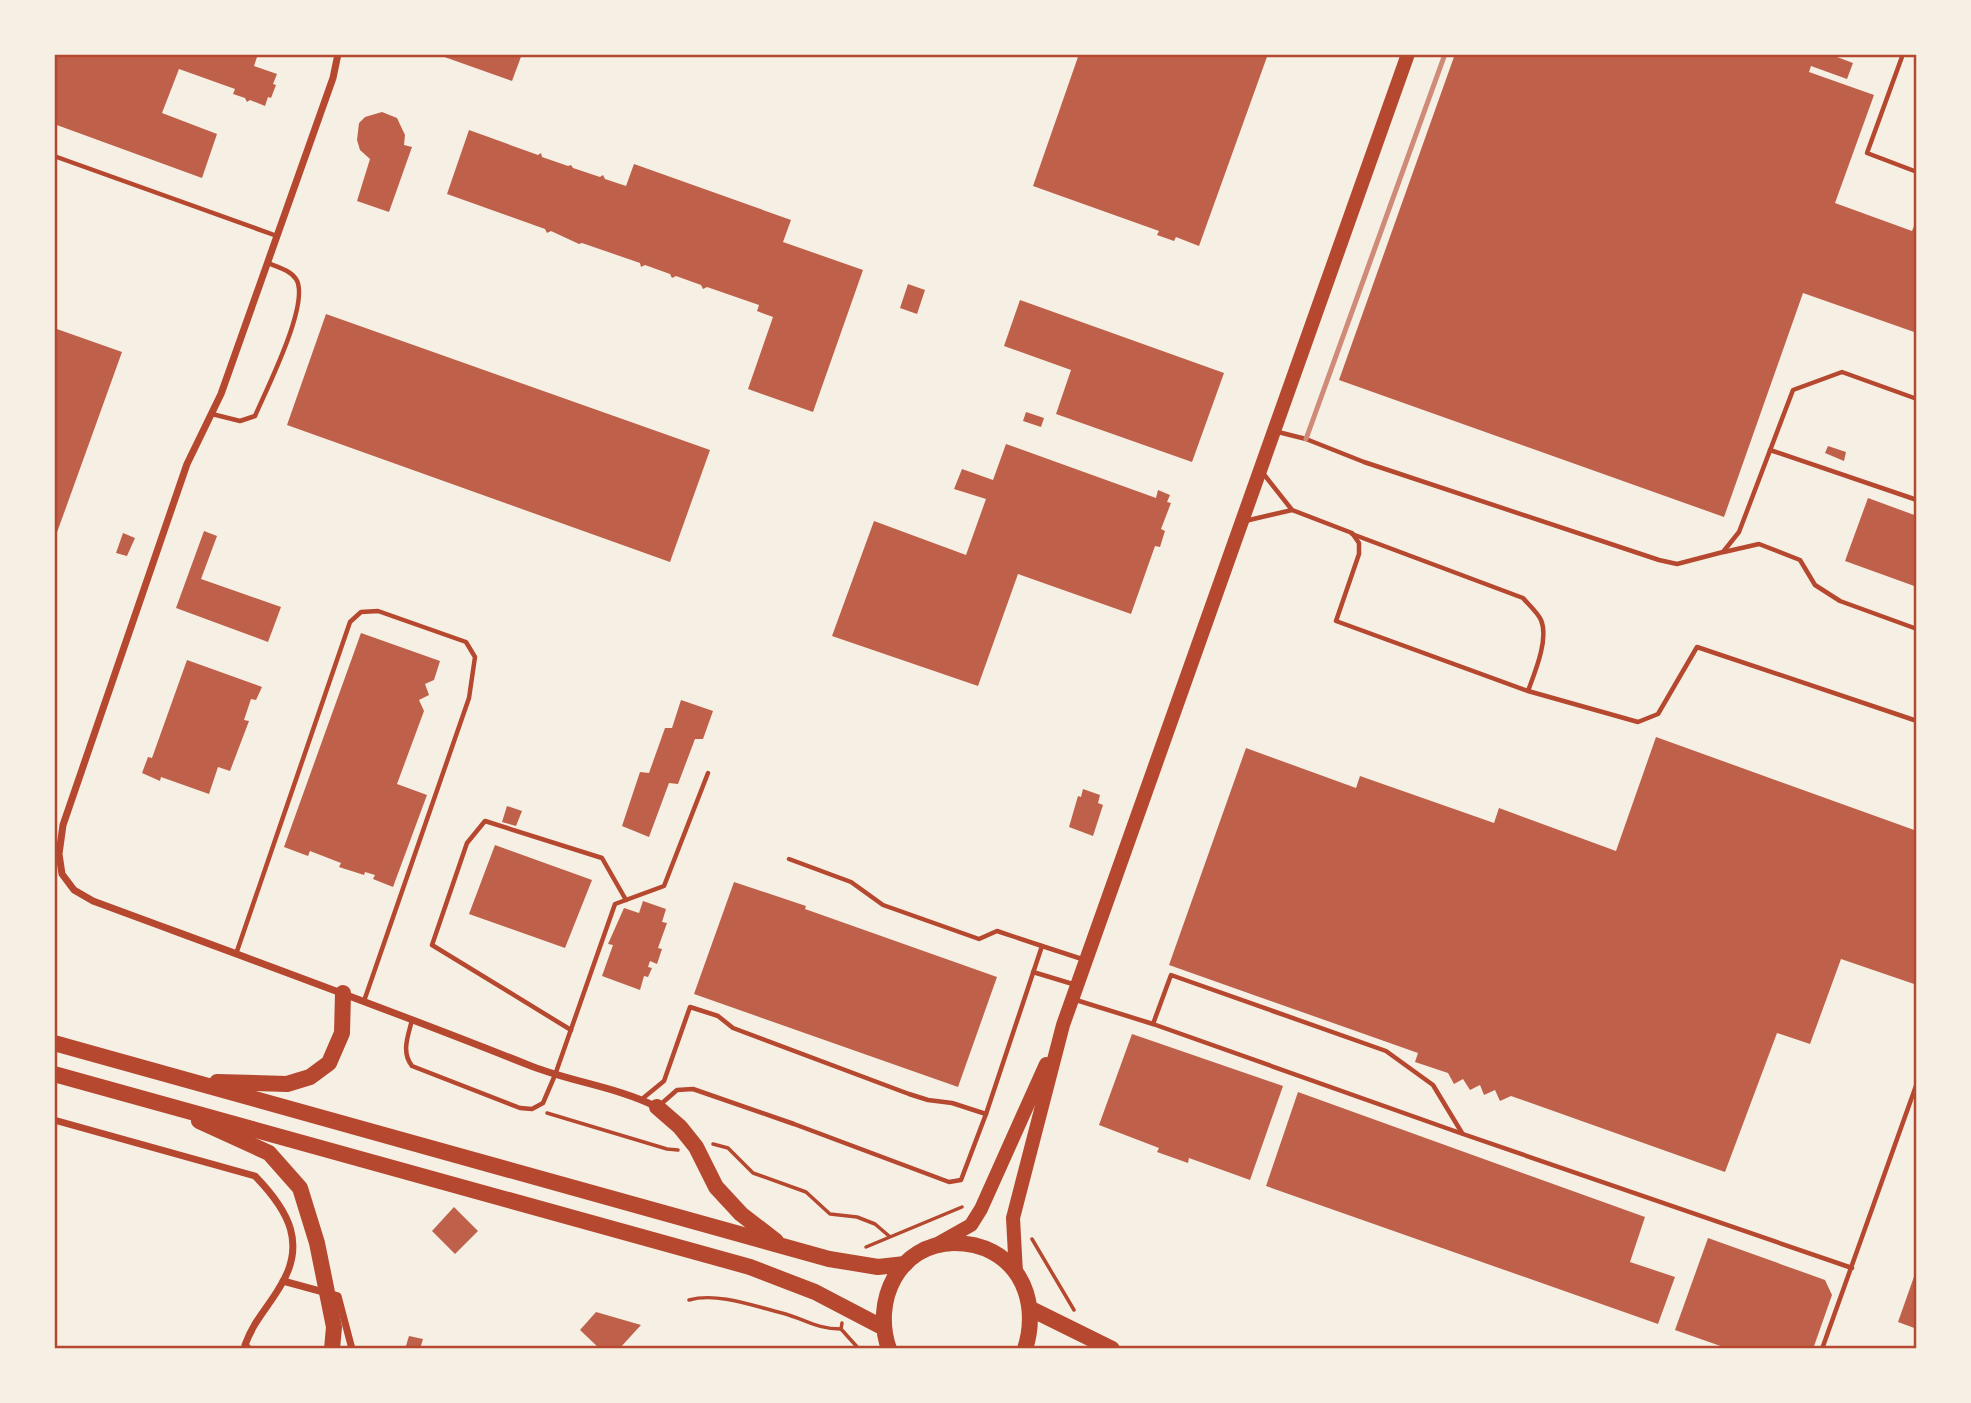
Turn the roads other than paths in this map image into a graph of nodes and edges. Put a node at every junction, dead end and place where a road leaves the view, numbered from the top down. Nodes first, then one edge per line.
1 (338, 54) edge
2 (1408, 54) edge
3 (1903, 54) edge
4 (54, 156) edge
5 (1917, 172) edge
6 (277, 236) junction
7 (268, 263) junction
8 (1917, 399) edge
9 (211, 414) junction
10 (1274, 431) junction
11 (1770, 450) junction
12 (1260, 470) junction
13 (1917, 500) edge
14 (1292, 510) junction
15 (1241, 522) junction
16 (1352, 533) junction
17 (1723, 552) junction
18 (1917, 629) edge
19 (1528, 691) junction
20 (1917, 721) edge
21 (708, 773) dead end
22 (57, 854) edge
23 (789, 859) dead end
24 (626, 900) junction
25 (1042, 946) junction
26 (236, 954) junction
27 (1086, 960) junction
28 (1033, 972) junction
29 (1075, 992) junction
30 (343, 993) junction
31 (364, 1001) junction
32 (412, 1019) junction
33 (1153, 1024) junction
34 (1063, 1025) junction
35 (571, 1030) junction
36 (54, 1043) edge
37 (54, 1074) edge
38 (555, 1075) junction
39 (193, 1082) junction
40 (1917, 1083) edge
41 (642, 1099) junction
42 (152, 1100) junction
43 (657, 1107) junction
44 (986, 1114) junction
45 (54, 1120) edge
46 (1463, 1134) junction
47 (783, 1247) junction
48 (929, 1249) junction
49 (905, 1264) junction
50 (1852, 1268) junction
51 (1017, 1273) junction
52 (283, 1281) junction
53 (327, 1293) junction
54 (1031, 1309) junction
55 (882, 1327) junction
56 (247, 1347) edge
57 (332, 1349) edge
58 (352, 1349) edge
59 (889, 1349) edge
60 (1025, 1349) edge
61 (1112, 1349) edge
62 (1822, 1349) edge

1 - 6 street
2 - 10 main road
3 - 5 lane
4 - 6 lane
6 - 7 street
7 - 9 street
7 - 9 lane
8 - 11 lane
9 - 22 street
10 - 12 main road
10 - 17 lane
11 - 13 lane
11 - 17 lane
12 - 14 lane
12 - 15 main road
14 - 15 lane
14 - 16 lane
15 - 27 main road
16 - 19 lane
16 - 19 lane
17 - 18 lane
19 - 20 lane
21 - 24 lane
22 - 26 street
23 - 25 lane
24 - 35 lane
24 - 35 lane
25 - 27 lane
25 - 28 lane
26 - 30 street
26 - 31 lane
27 - 29 main road
28 - 29 lane
28 - 44 lane
29 - 33 lane
29 - 34 main road
30 - 31 street
30 - 39 main road
31 - 32 street
32 - 38 street
32 - 38 lane
33 - 46 lane
33 - 46 lane
34 - 48 main road
34 - 51 main road
35 - 38 lane
36 - 39 main road
37 - 42 main road
38 - 41 street
39 - 47 main road
40 - 50 lane
41 - 43 street
41 - 44 lane
42 - 53 main road
42 - 55 main road
43 - 44 lane
43 - 47 main road
45 - 52 street
46 - 50 lane
47 - 49 main road
48 - 49 main road
48 - 51 main road
49 - 55 main road
50 - 62 lane
51 - 54 main road
52 - 53 street
52 - 56 street
53 - 57 main road
53 - 58 street
54 - 60 main road
54 - 61 main road
55 - 59 main road

